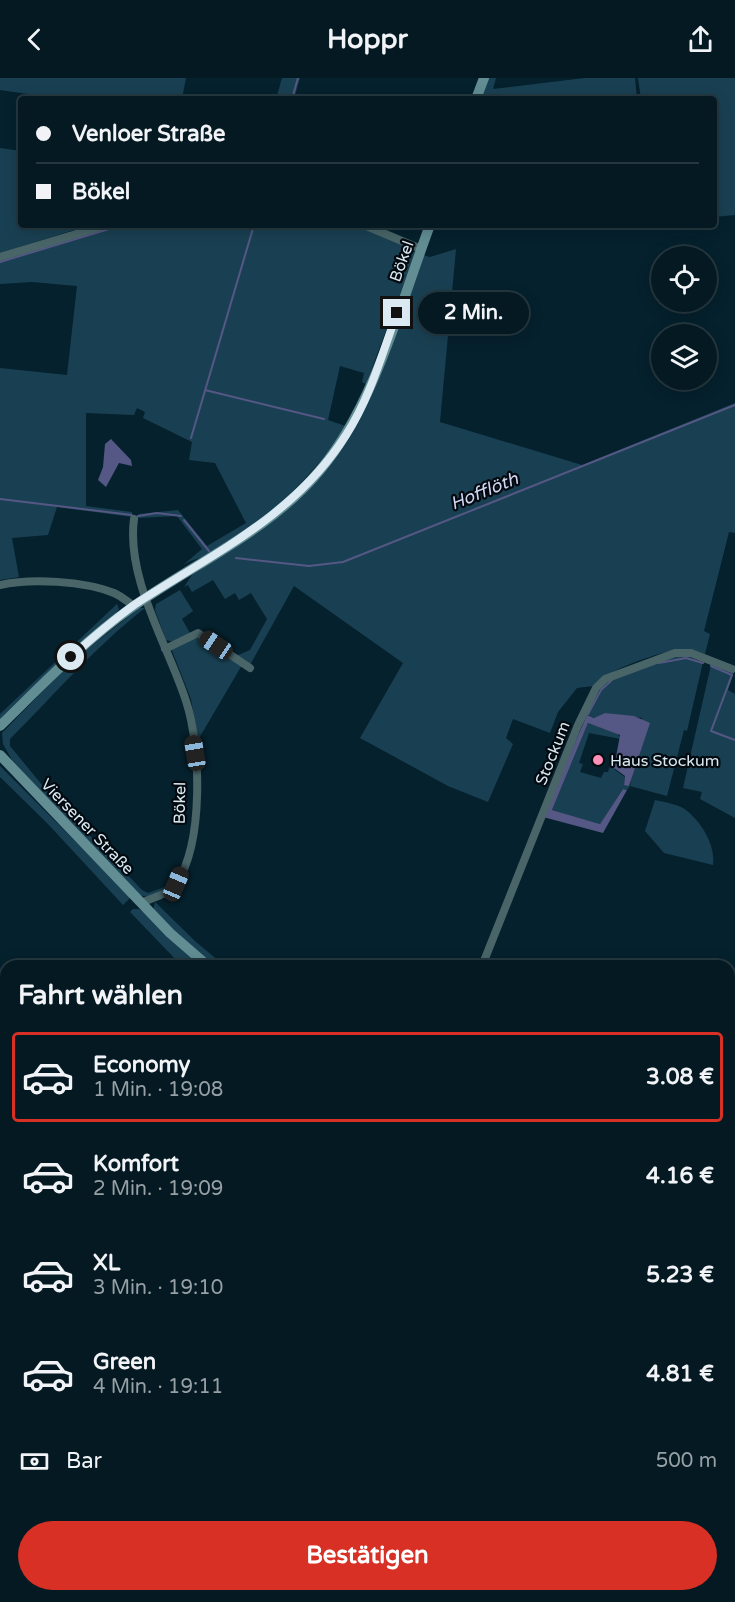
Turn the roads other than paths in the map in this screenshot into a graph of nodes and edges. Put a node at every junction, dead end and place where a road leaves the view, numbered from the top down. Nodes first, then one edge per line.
1 (484, 78) edge
2 (477, 96) edge
3 (96, 228) edge
4 (371, 228) edge
5 (429, 228) edge
6 (421, 249) junction
7 (0, 258) edge
8 (134, 519) dead end
9 (0, 585) edge
10 (147, 597) junction
11 (134, 606) junction
12 (165, 649) junction
13 (250, 668) dead end
14 (732, 669) dead end
15 (0, 726) edge
16 (0, 755) edge
17 (141, 903) junction
18 (202, 960) edge
19 (484, 960) edge

1 - 2 main road
3 - 7 street
4 - 6 street
5 - 6 main road, Bökel
6 - 10 main road, Bökel
8 - 10 street, Bökel
9 - 11 street
10 - 11 main road, Bökel
10 - 12 street, Bökel
11 - 15 main road, Bökel
12 - 13 street
12 - 17 street, Bökel
14 - 19 street, Stockum
16 - 17 main road, Viersener Straße
17 - 18 main road, Viersener Straße

